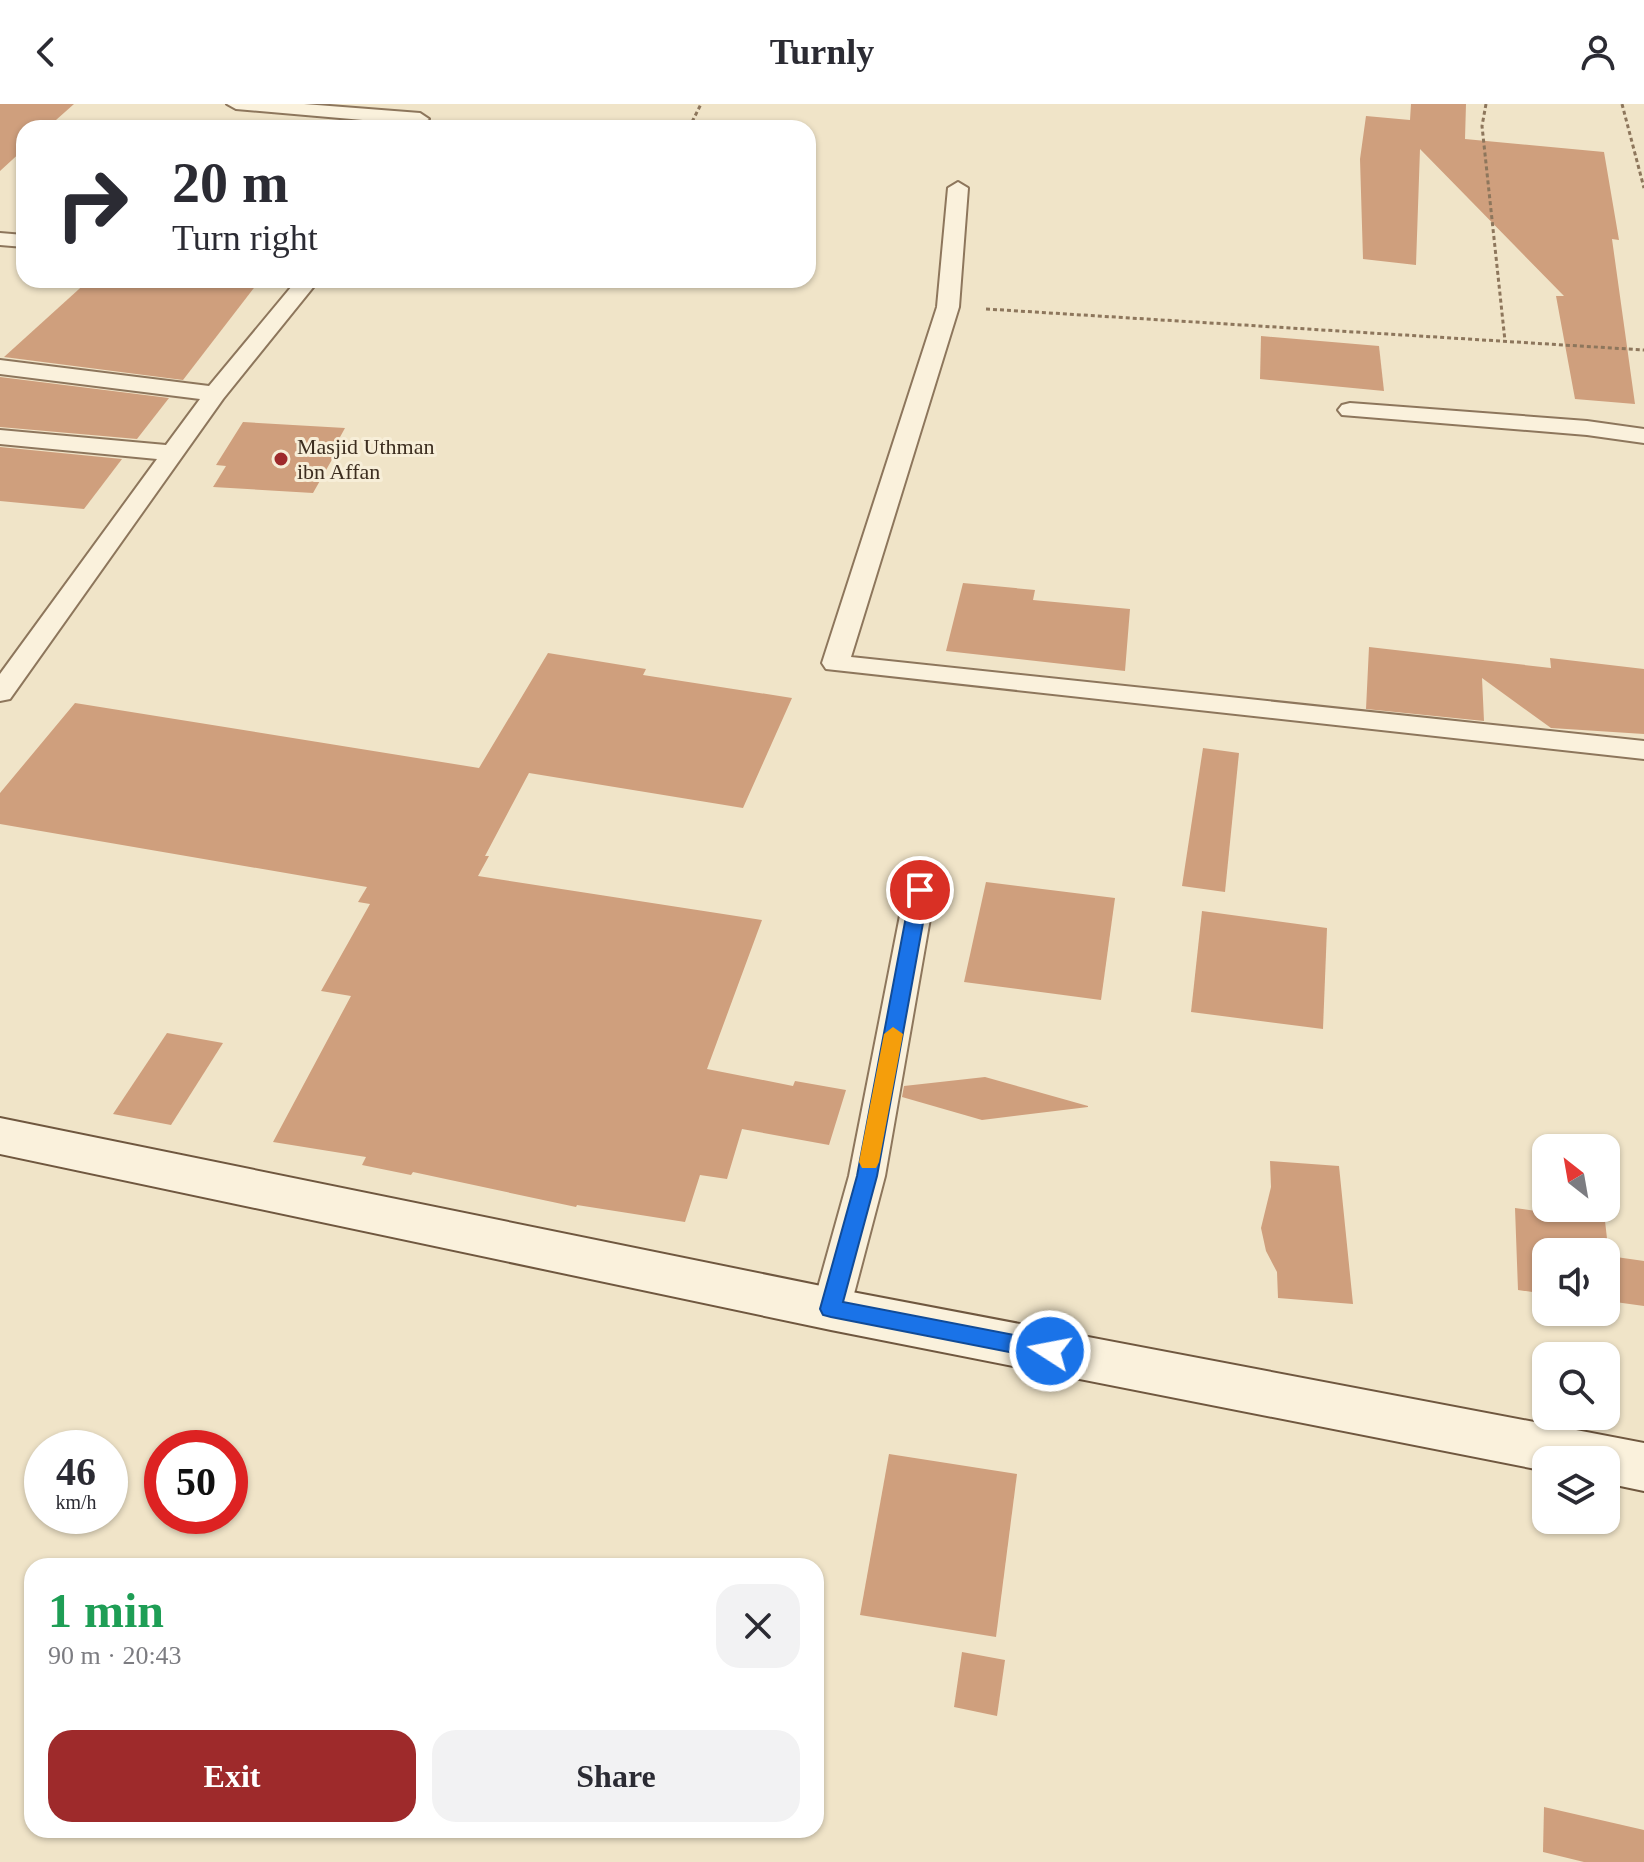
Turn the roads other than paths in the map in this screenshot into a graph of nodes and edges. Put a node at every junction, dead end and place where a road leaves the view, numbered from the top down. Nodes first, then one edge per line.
1 (236, 104) edge
2 (421, 117) edge
3 (958, 188) dead end
4 (301, 288) edge
5 (0, 367) edge
6 (215, 394) junction
7 (1350, 410) dead end
8 (1644, 436) edge
9 (0, 437) edge
10 (174, 453) junction
11 (0, 693) edge
12 (1644, 750) edge
13 (920, 890) dead end
14 (0, 1136) edge
15 (831, 1309) junction
16 (1644, 1467) edge

1 - 2 lane
3 - 12 lane
4 - 6 lane
5 - 6 lane
6 - 10 lane
7 - 8 lane
9 - 10 lane
10 - 11 lane
13 - 15 lane
14 - 15 main road
15 - 16 main road

